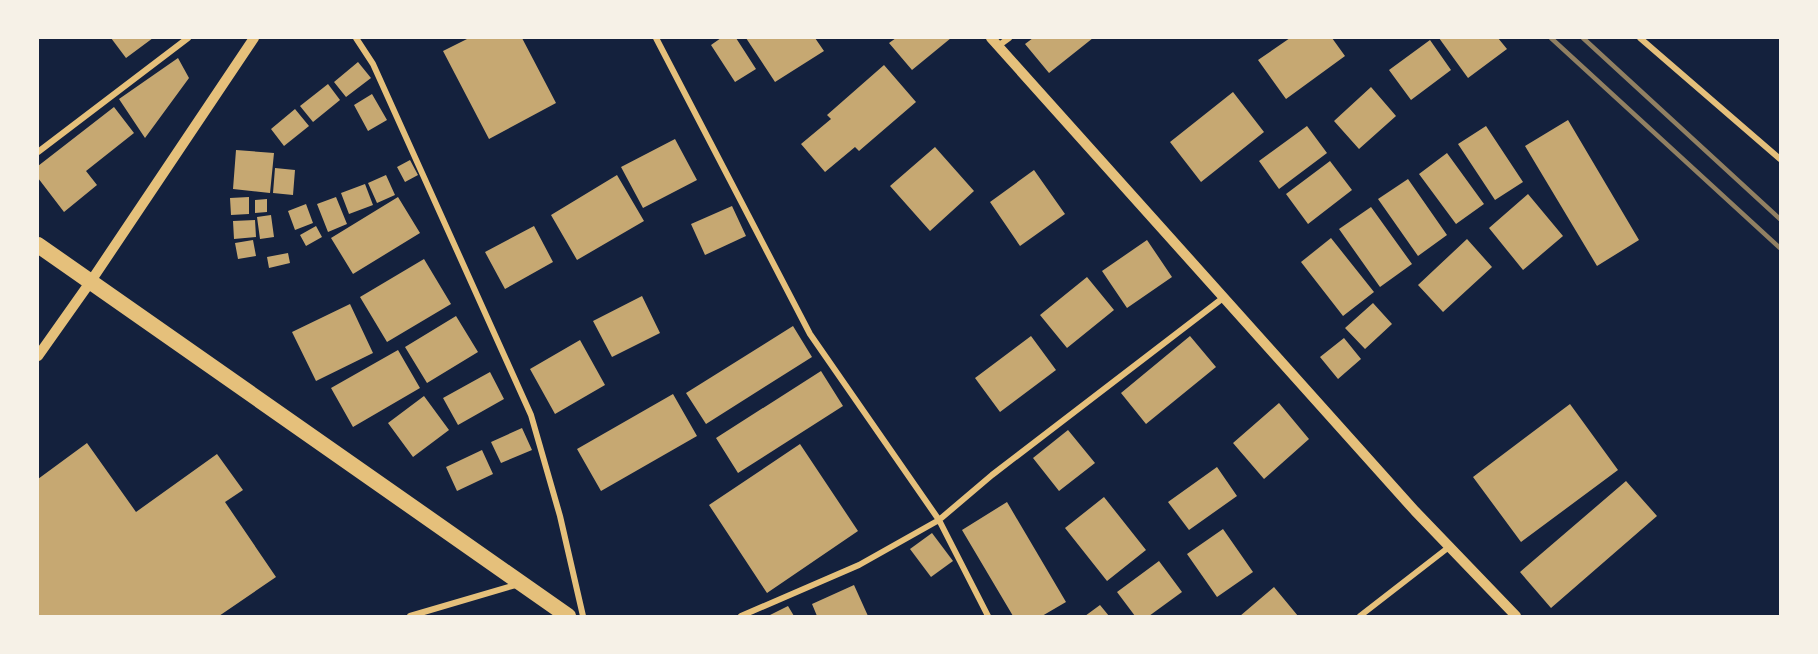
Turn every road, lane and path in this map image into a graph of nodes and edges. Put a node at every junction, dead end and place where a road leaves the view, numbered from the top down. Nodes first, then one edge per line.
1 (188, 38) edge
2 (254, 38) edge
3 (356, 38) edge
4 (656, 38) edge
5 (1009, 38) edge
6 (1640, 38) edge
7 (994, 42) edge
8 (38, 152) edge
9 (1780, 159) edge
10 (38, 245) edge
11 (91, 282) junction
12 (1223, 298) junction
13 (38, 356) edge
14 (939, 520) junction
15 (1449, 547) junction
16 (521, 583) junction
17 (410, 616) edge
18 (568, 616) edge
19 (583, 616) edge
20 (741, 616) edge
21 (988, 616) edge
22 (1360, 616) edge
23 (1516, 616) edge

1 - 8 street
2 - 11 street
3 - 19 street
4 - 14 street
5 - 7 street
6 - 9 street
7 - 12 street
10 - 11 highway
11 - 13 street
11 - 16 highway
12 - 14 street
12 - 15 street
14 - 20 street
14 - 21 street
15 - 22 street
15 - 23 street
16 - 17 street
16 - 18 highway

